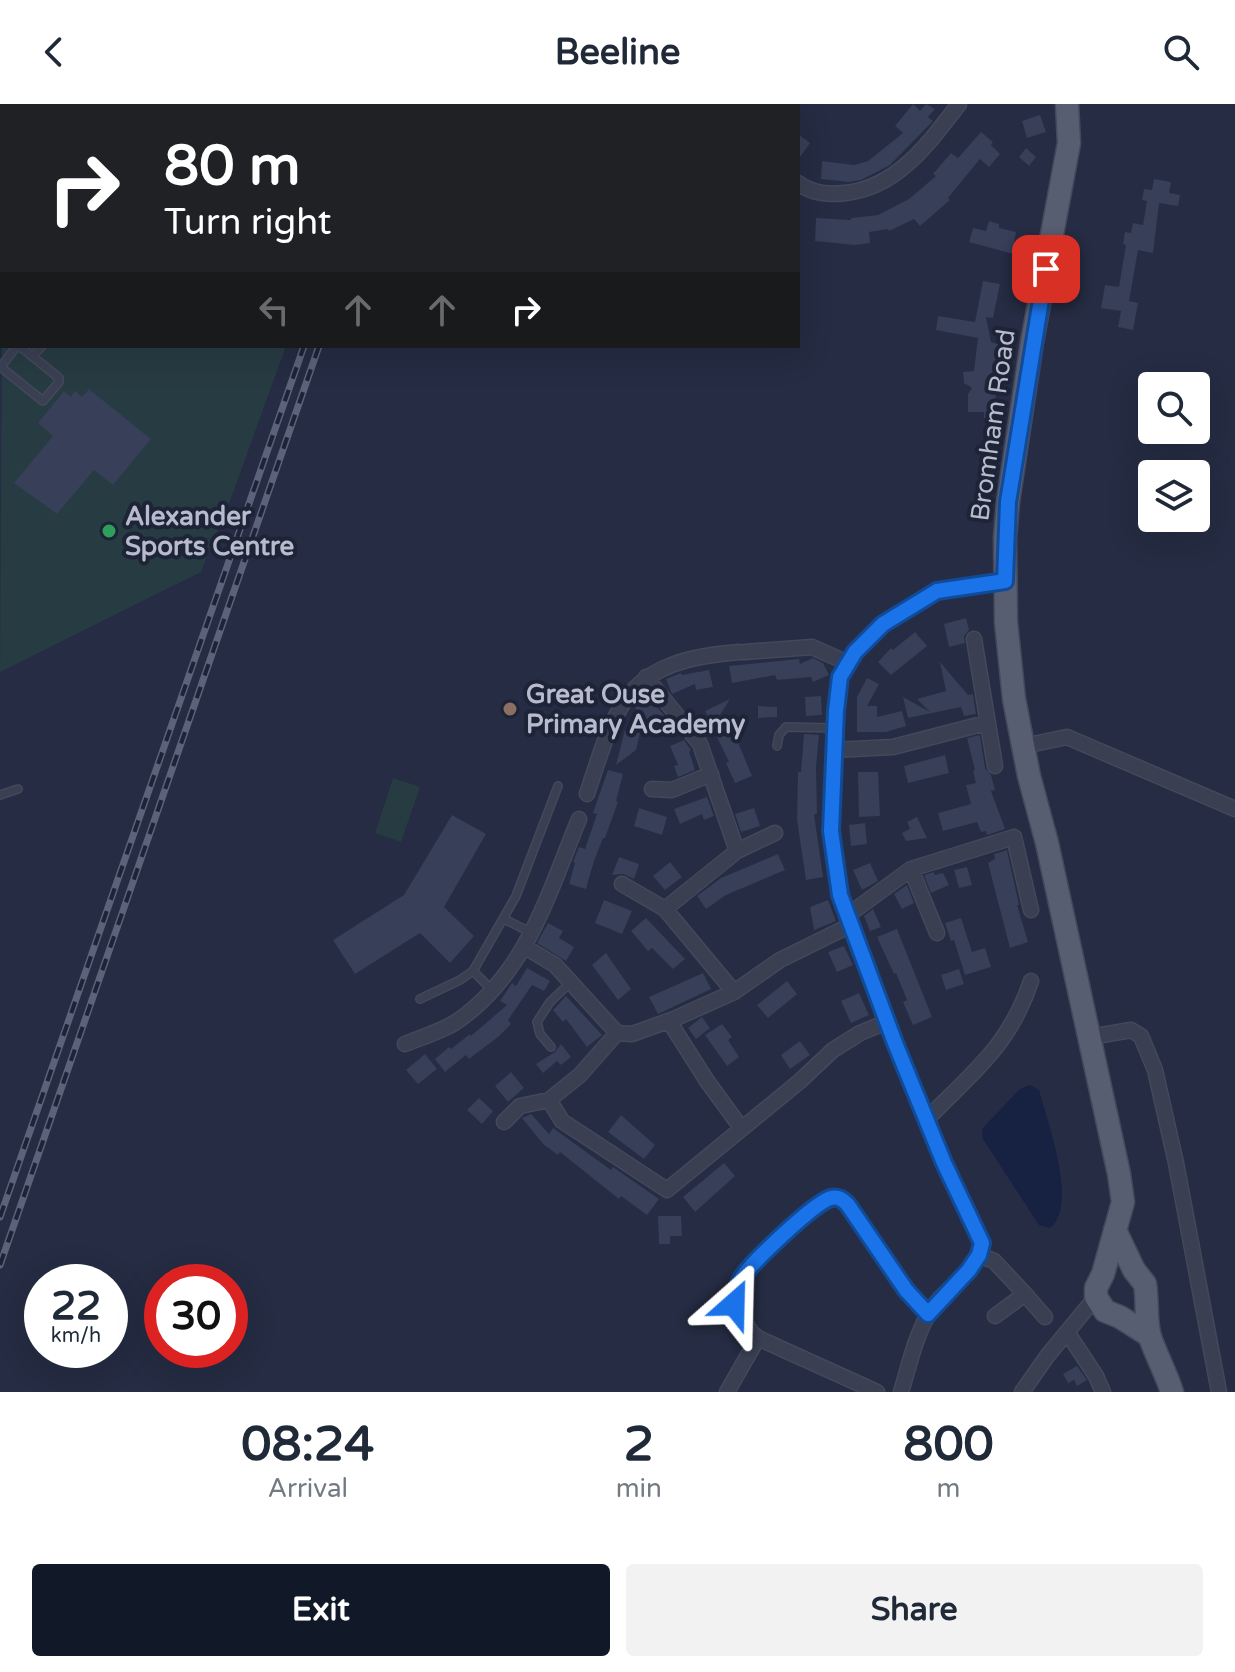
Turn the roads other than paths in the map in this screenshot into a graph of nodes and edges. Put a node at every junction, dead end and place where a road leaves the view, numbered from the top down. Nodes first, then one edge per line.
1 (959, 104) edge
2 (1067, 104) edge
3 (800, 184) edge
4 (15, 348) edge
5 (18, 348) edge
6 (40, 348) edge
7 (33, 356) junction
8 (1005, 581) junction
9 (974, 639) dead end
10 (848, 663) junction
11 (646, 677) junction
12 (986, 723) junction
13 (835, 728) junction
14 (777, 746) dead end
15 (1024, 746) junction
16 (834, 750) junction
17 (995, 766) dead end
18 (711, 774) junction
19 (558, 786) dead end
20 (18, 789) dead end
21 (652, 789) dead end
22 (587, 794) dead end
23 (0, 795) edge
24 (1235, 809) edge
25 (579, 819) dead end
26 (775, 833) dead end
27 (737, 851) junction
28 (911, 869) junction
29 (622, 884) dead end
30 (665, 909) junction
31 (1031, 910) dead end
32 (504, 919) junction
33 (850, 920) junction
34 (937, 933) dead end
35 (529, 940) junction
36 (473, 971) junction
37 (1031, 981) dead end
38 (571, 982) junction
39 (493, 991) junction
40 (734, 992) junction
41 (420, 999) dead end
42 (669, 1021) junction
43 (887, 1022) junction
44 (617, 1033) junction
45 (1090, 1037) junction
46 (405, 1044) dead end
47 (551, 1047) dead end
48 (549, 1100) junction
49 (927, 1119) junction
50 (504, 1122) dead end
51 (742, 1129) junction
52 (1115, 1230) junction
53 (979, 1255) junction
54 (1134, 1270) junction
55 (1103, 1274) junction
56 (1025, 1294) junction
57 (1144, 1302) junction
58 (1107, 1308) junction
59 (928, 1314) junction
60 (995, 1316) dead end
61 (1045, 1317) dead end
62 (1070, 1329) junction
63 (1150, 1336) junction
64 (758, 1338) junction
65 (727, 1392) edge
66 (877, 1392) edge
67 (901, 1392) edge
68 (1022, 1392) edge
69 (1103, 1392) edge
70 (1172, 1392) edge
71 (1219, 1392) edge

1 - 3 street
2 - 8 main road, Bromham Road
4 - 7 lane
5 - 7 lane
6 - 7 lane
8 - 10 street
8 - 15 main road, Bromham Road
9 - 12 street
10 - 11 street
10 - 13 street
11 - 18 street
11 - 22 street
12 - 16 street
12 - 17 street
13 - 14 lane
13 - 16 street
15 - 24 street
15 - 45 main road, Bromham Road
16 - 33 street
18 - 21 street
18 - 27 street
19 - 32 lane
20 - 23 lane
25 - 35 street
26 - 27 street
27 - 30 street
28 - 31 street
28 - 33 street
28 - 34 street
29 - 30 street
30 - 40 street
32 - 35 lane
32 - 36 lane
33 - 40 street
33 - 43 street
35 - 38 street
35 - 39 street
36 - 39 lane
36 - 41 lane
37 - 49 street
38 - 44 street
38 - 47 lane
39 - 46 street
40 - 42 street
42 - 44 street
42 - 51 street
43 - 49 street
43 - 51 street
44 - 48 street
45 - 52 main road, Bromham Road
45 - 71 street
48 - 50 street
48 - 51 street
49 - 53 street
52 - 54 main road
52 - 55 main road, Bromham Road
53 - 56 street
53 - 59 street
54 - 55 main road
54 - 57 main road
55 - 58 main road
56 - 60 street
56 - 61 street
57 - 58 main road
57 - 63 main road
58 - 62 street
58 - 63 main road
59 - 64 street
59 - 67 street
62 - 68 street
62 - 69 street
63 - 70 main road
64 - 65 street
64 - 66 street

